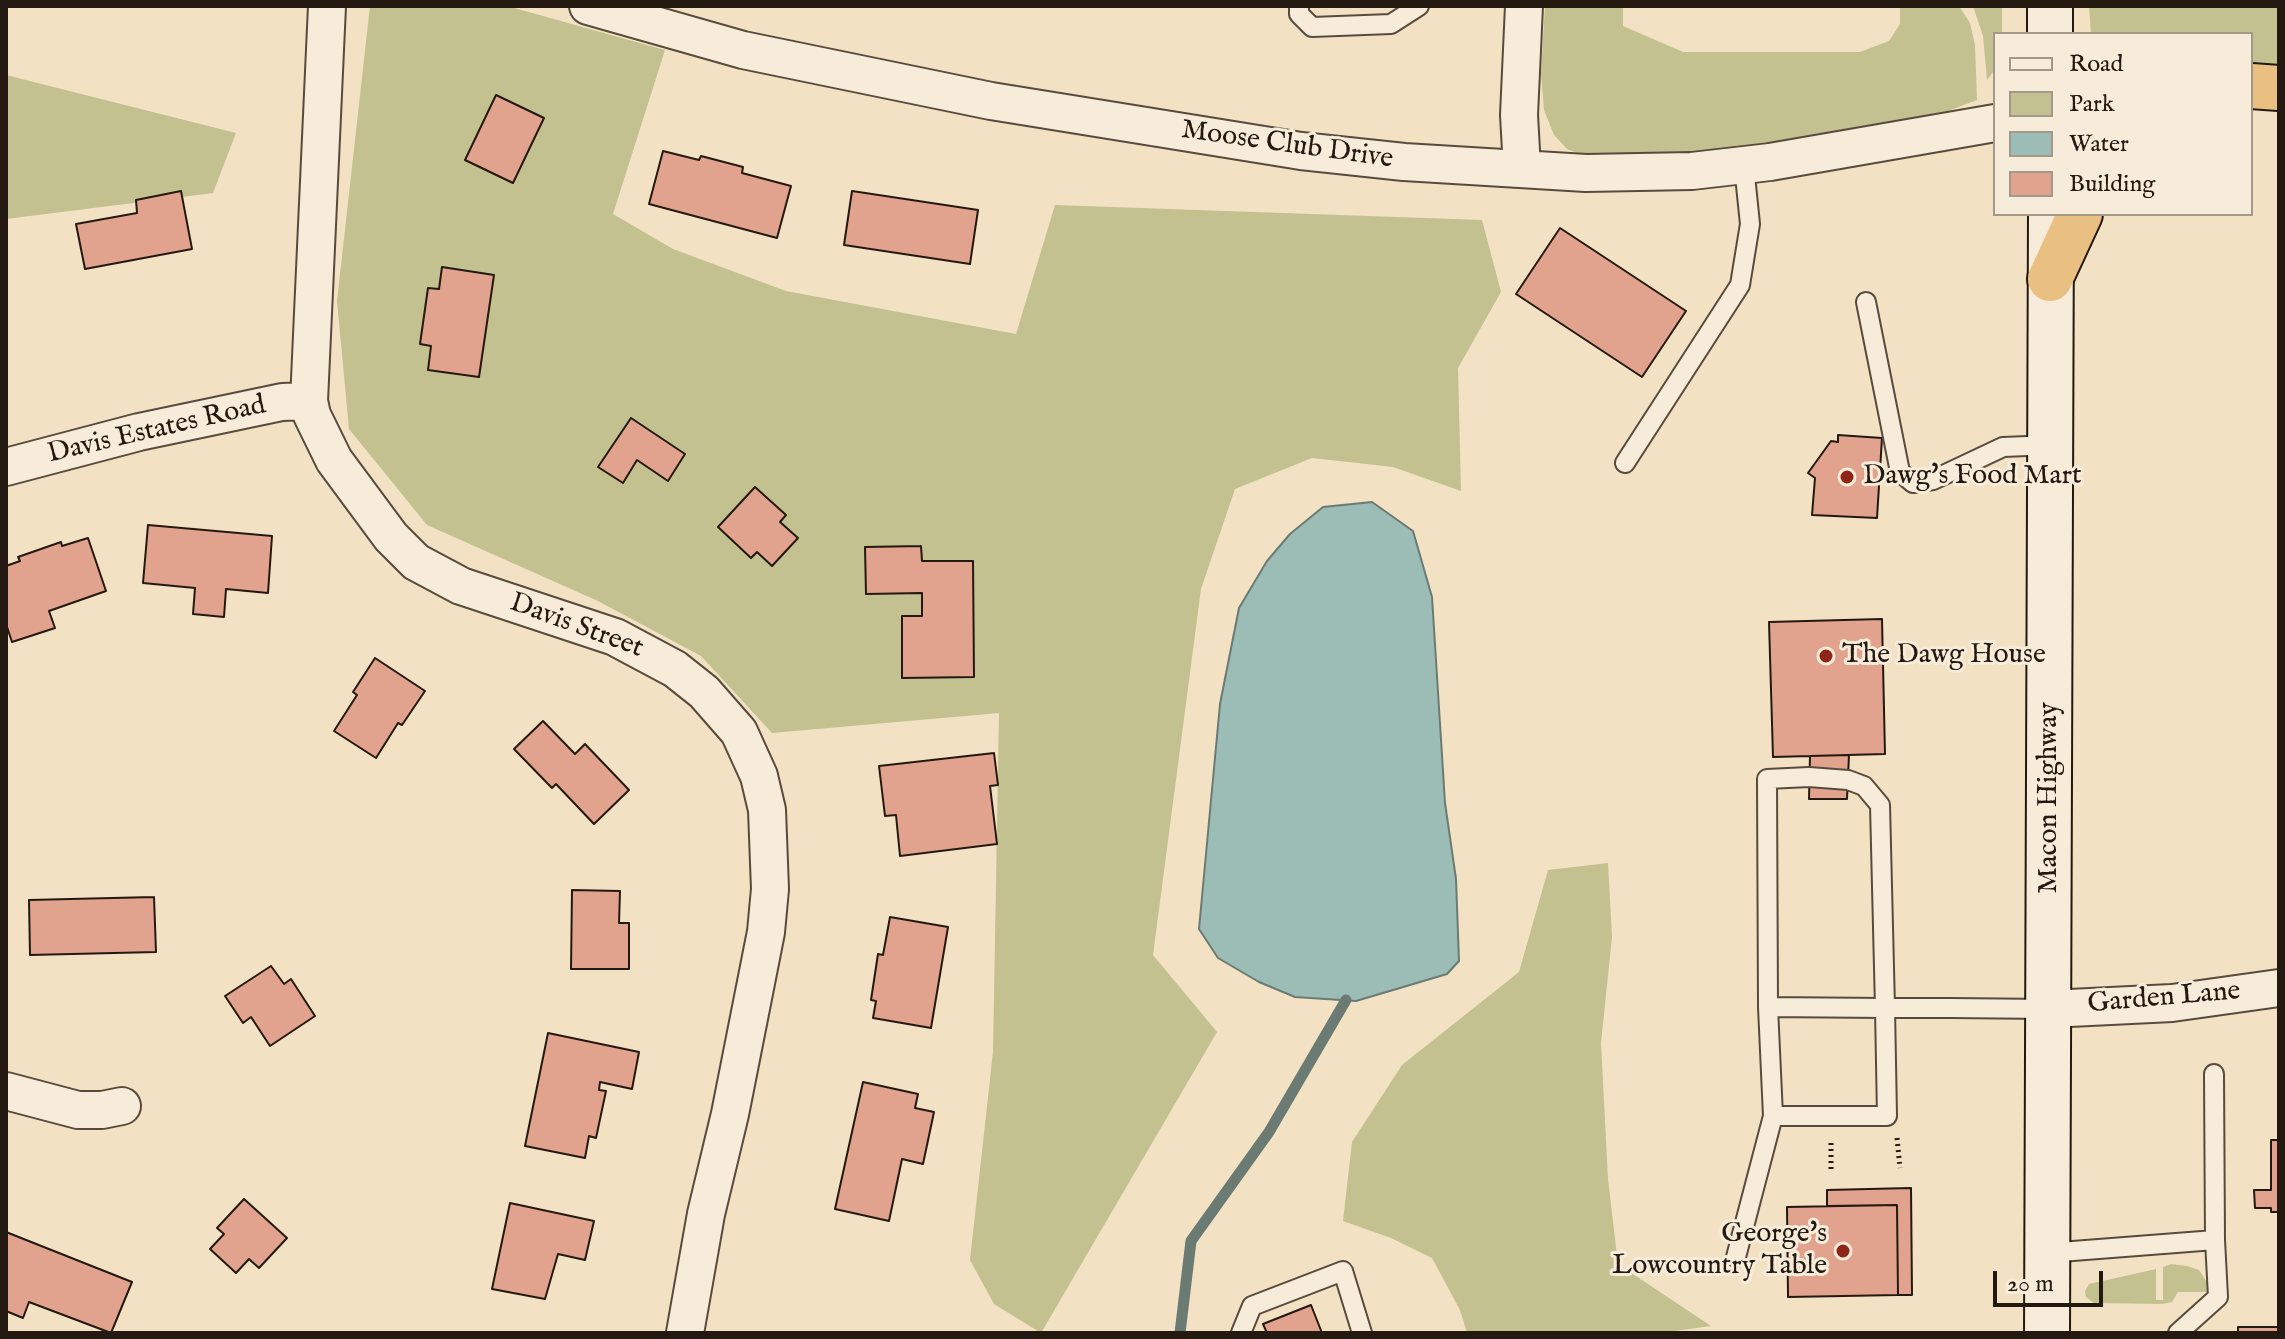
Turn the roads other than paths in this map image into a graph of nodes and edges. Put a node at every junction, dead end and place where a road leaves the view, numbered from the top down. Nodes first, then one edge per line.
1 (327, 6) edge
2 (588, 6) edge
3 (1299, 6) edge
4 (1419, 6) edge
5 (1524, 6) edge
6 (2050, 6) edge
7 (2050, 32) edge
8 (2253, 86) edge
9 (2279, 88) edge
10 (1993, 123) edge
11 (1744, 166) junction
12 (1522, 168) junction
13 (2051, 216) edge
14 (2079, 216) edge
15 (2050, 279) junction
16 (1866, 302) dead end
17 (309, 401) junction
18 (2052, 445) junction
19 (1625, 463) dead end
20 (6, 467) edge
21 (2279, 988) edge
22 (1768, 1007) junction
23 (1885, 1008) junction
24 (2049, 1009) junction
25 (2214, 1074) dead end
26 (6, 1091) edge
27 (122, 1106) dead end
28 (1773, 1116) junction
29 (2215, 1240) junction
30 (2047, 1253) junction
31 (1736, 1257) dead end
32 (685, 1333) edge
33 (1241, 1333) edge
34 (1362, 1333) edge
35 (2047, 1333) edge
36 (2178, 1333) edge

1 - 17 street, Davis Street
2 - 12 street, Moose Club Drive
3 - 4 lane
5 - 12 street
6 - 7 main road
8 - 9 highway
10 - 11 street, Moose Club Drive
11 - 12 street, Moose Club Drive
11 - 19 lane
13 - 15 main road, Macon Highway
14 - 15 highway
15 - 18 main road, Macon Highway
16 - 18 lane
17 - 20 street, Davis Estates Road
17 - 32 street, Davis Street
18 - 24 main road, Macon Highway
21 - 24 street, Garden Lane
22 - 23 lane
22 - 23 lane
22 - 28 lane
23 - 24 lane
23 - 28 lane
24 - 30 main road, Macon Highway
25 - 29 lane
26 - 27 street
28 - 31 lane
29 - 30 lane
29 - 36 lane
30 - 35 main road, Macon Highway
33 - 34 lane

